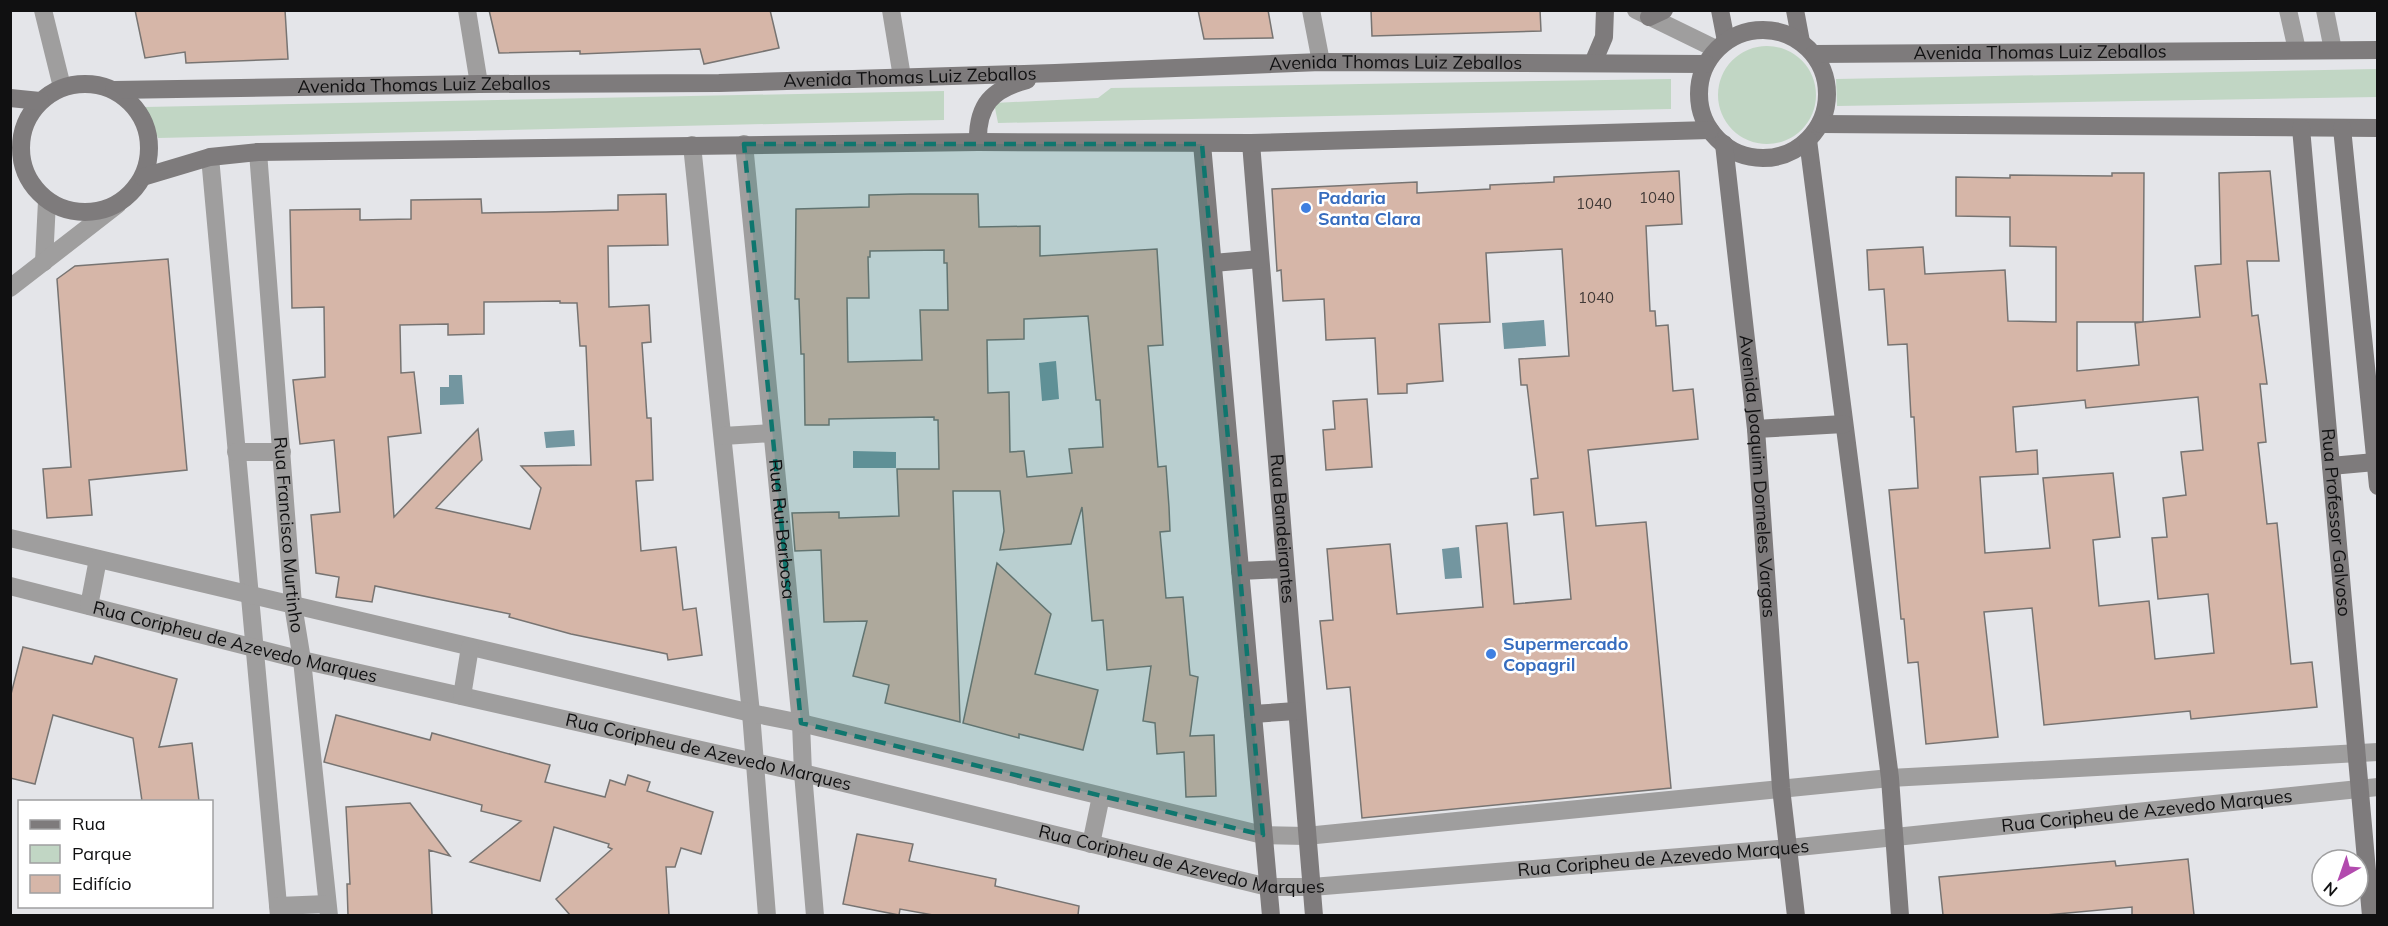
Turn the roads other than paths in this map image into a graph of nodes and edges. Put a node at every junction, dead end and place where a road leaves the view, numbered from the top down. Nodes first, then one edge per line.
1 (43, 10) edge
2 (466, 10) edge
3 (891, 10) edge
4 (1311, 10) edge
5 (1605, 10) edge
6 (1720, 10) edge
7 (1795, 10) edge
8 (2288, 10) edge
9 (2325, 10) edge
10 (1650, 13) edge
11 (1807, 48) junction
12 (2297, 50) junction
13 (2334, 50) junction
14 (2378, 50) edge
15 (1716, 51) junction
16 (1322, 62) junction
17 (1593, 63) junction
18 (1055, 73) junction
19 (902, 76) junction
20 (479, 84) junction
21 (62, 87) junction
22 (114, 90) junction
23 (10, 98) edge
24 (40, 101) junction
25 (1820, 124) junction
26 (2301, 128) junction
27 (2342, 128) junction
28 (2378, 128) edge
29 (1710, 130) junction
30 (1808, 140) junction
31 (978, 142) junction
32 (1251, 143) junction
33 (744, 144) junction
34 (1202, 144) junction
35 (1724, 144) junction
36 (692, 145) junction
37 (258, 152) junction
38 (15, 154) edge
39 (210, 157) junction
40 (143, 177) junction
41 (48, 201) junction
42 (117, 205) junction
43 (1260, 259) junction
44 (44, 262) junction
45 (1213, 263) junction
46 (10, 288) edge
47 (1844, 424) junction
48 (1756, 429) junction
49 (772, 433) junction
50 (723, 436) junction
51 (236, 452) junction
52 (282, 452) junction
53 (2375, 462) junction
54 (2331, 466) junction
55 (2378, 486) edge
56 (10, 538) edge
57 (98, 559) junction
58 (1285, 569) junction
59 (1240, 572) junction
60 (10, 586) edge
61 (249, 594) junction
62 (293, 605) junction
63 (89, 606) junction
64 (470, 647) junction
65 (254, 648) junction
66 (302, 660) junction
67 (462, 696) junction
68 (1296, 711) junction
69 (751, 713) junction
70 (1253, 714) junction
71 (801, 723) junction
72 (2356, 752) junction
73 (2378, 752) edge
74 (754, 763) junction
75 (803, 774) junction
76 (1890, 778) junction
77 (2378, 787) edge
78 (1781, 788) junction
79 (2359, 789) junction
80 (1101, 796) junction
81 (1263, 835) junction
82 (1306, 836) junction
83 (1894, 837) junction
84 (1091, 844) junction
85 (1789, 848) junction
86 (1268, 887) junction
87 (1311, 887) junction
88 (328, 910) edge
89 (278, 911) edge
90 (767, 915) edge
91 (814, 915) edge
92 (1271, 915) edge
93 (1314, 915) edge
94 (1796, 915) edge
95 (1900, 915) edge
96 (2371, 915) edge

1 - 21 street
2 - 20 street
3 - 19 street
4 - 16 street
5 - 17 main road
6 - 15 main road
7 - 11 main road
8 - 12 street
9 - 13 street
10 - 15 street
11 - 12 main road, Avenida Thomas Luiz Zeballos
11 - 15 main road, Avenida Thomas Luiz Zeballos
11 - 25 main road
12 - 13 main road, Avenida Thomas Luiz Zeballos
13 - 14 main road, Avenida Thomas Luiz Zeballos
15 - 17 main road, Avenida Thomas Luiz Zeballos
15 - 29 main road
16 - 17 main road, Avenida Thomas Luiz Zeballos
16 - 18 main road, Avenida Thomas Luiz Zeballos
18 - 19 main road, Avenida Thomas Luiz Zeballos
18 - 31 main road
19 - 20 main road, Avenida Thomas Luiz Zeballos
20 - 22 main road, Avenida Thomas Luiz Zeballos
21 - 22 main road
21 - 24 main road
22 - 40 main road
23 - 24 main road
24 - 38 main road
25 - 26 main road
25 - 30 main road
26 - 27 main road
26 - 54 main road, Rua Professor Galvoso
27 - 28 main road
27 - 53 main road
29 - 32 main road
29 - 35 main road
30 - 35 main road
30 - 47 main road
31 - 33 main road
31 - 34 main road
32 - 34 main road
32 - 43 main road, Rua Bandeirantes
33 - 36 main road
33 - 49 street, Rua Rui Barbosa
34 - 45 main road
35 - 48 main road, Avenida Joaquim Dorneles Vargas
36 - 37 main road
36 - 50 street
37 - 39 main road
37 - 52 street, Rua Francisco Murtinho
38 - 41 main road
39 - 40 main road
39 - 51 street
40 - 42 main road
41 - 42 main road
41 - 44 street
42 - 44 street
43 - 45 main road
43 - 58 main road, Rua Bandeirantes
44 - 46 street
45 - 59 main road
47 - 48 main road
47 - 76 main road
48 - 78 main road, Avenida Joaquim Dorneles Vargas
49 - 50 street
49 - 71 street, Rua Rui Barbosa
50 - 69 street
51 - 52 street
51 - 61 street
52 - 62 street, Rua Francisco Murtinho
53 - 54 main road
53 - 55 main road
54 - 72 main road, Rua Professor Galvoso
56 - 57 street, Rua Coripheu de Azevedo Marques
57 - 61 street, Rua Coripheu de Azevedo Marques
57 - 63 street
58 - 59 main road
58 - 68 main road, Rua Bandeirantes
59 - 70 main road
60 - 63 street, Rua Coripheu de Azevedo Marques
61 - 62 street, Rua Coripheu de Azevedo Marques
61 - 65 street
62 - 64 street, Rua Coripheu de Azevedo Marques
62 - 66 street, Rua Francisco Murtinho
63 - 65 street, Rua Coripheu de Azevedo Marques
64 - 67 street
64 - 69 street, Rua Coripheu de Azevedo Marques
65 - 66 street, Rua Coripheu de Azevedo Marques
65 - 89 street
66 - 67 street, Rua Coripheu de Azevedo Marques
66 - 88 street, Rua Francisco Murtinho
67 - 74 street, Rua Coripheu de Azevedo Marques
68 - 70 main road
68 - 82 main road, Rua Bandeirantes
69 - 71 street, Rua Coripheu de Azevedo Marques
69 - 74 street
70 - 81 main road
71 - 75 street, Rua Rui Barbosa
71 - 80 street, Rua Coripheu de Azevedo Marques
72 - 73 street, Rua Coripheu de Azevedo Marques
72 - 76 street, Rua Coripheu de Azevedo Marques
72 - 79 main road, Rua Professor Galvoso
74 - 75 street, Rua Coripheu de Azevedo Marques
74 - 90 street
75 - 84 street, Rua Coripheu de Azevedo Marques
75 - 91 street, Rua Rui Barbosa
76 - 78 street, Rua Coripheu de Azevedo Marques
76 - 83 main road
77 - 79 street, Rua Coripheu de Azevedo Marques
78 - 82 street, Rua Coripheu de Azevedo Marques
78 - 85 main road, Avenida Joaquim Dorneles Vargas
79 - 83 street, Rua Coripheu de Azevedo Marques
79 - 96 main road, Rua Professor Galvoso
80 - 81 street, Rua Coripheu de Azevedo Marques
80 - 84 street
81 - 82 street, Rua Coripheu de Azevedo Marques
81 - 86 main road
82 - 87 main road, Rua Bandeirantes
83 - 85 street, Rua Coripheu de Azevedo Marques
83 - 95 main road
84 - 86 street, Rua Coripheu de Azevedo Marques
85 - 87 street, Rua Coripheu de Azevedo Marques
85 - 94 main road, Avenida Joaquim Dorneles Vargas
86 - 87 street, Rua Coripheu de Azevedo Marques
86 - 92 main road
87 - 93 main road, Rua Bandeirantes
88 - 89 street

